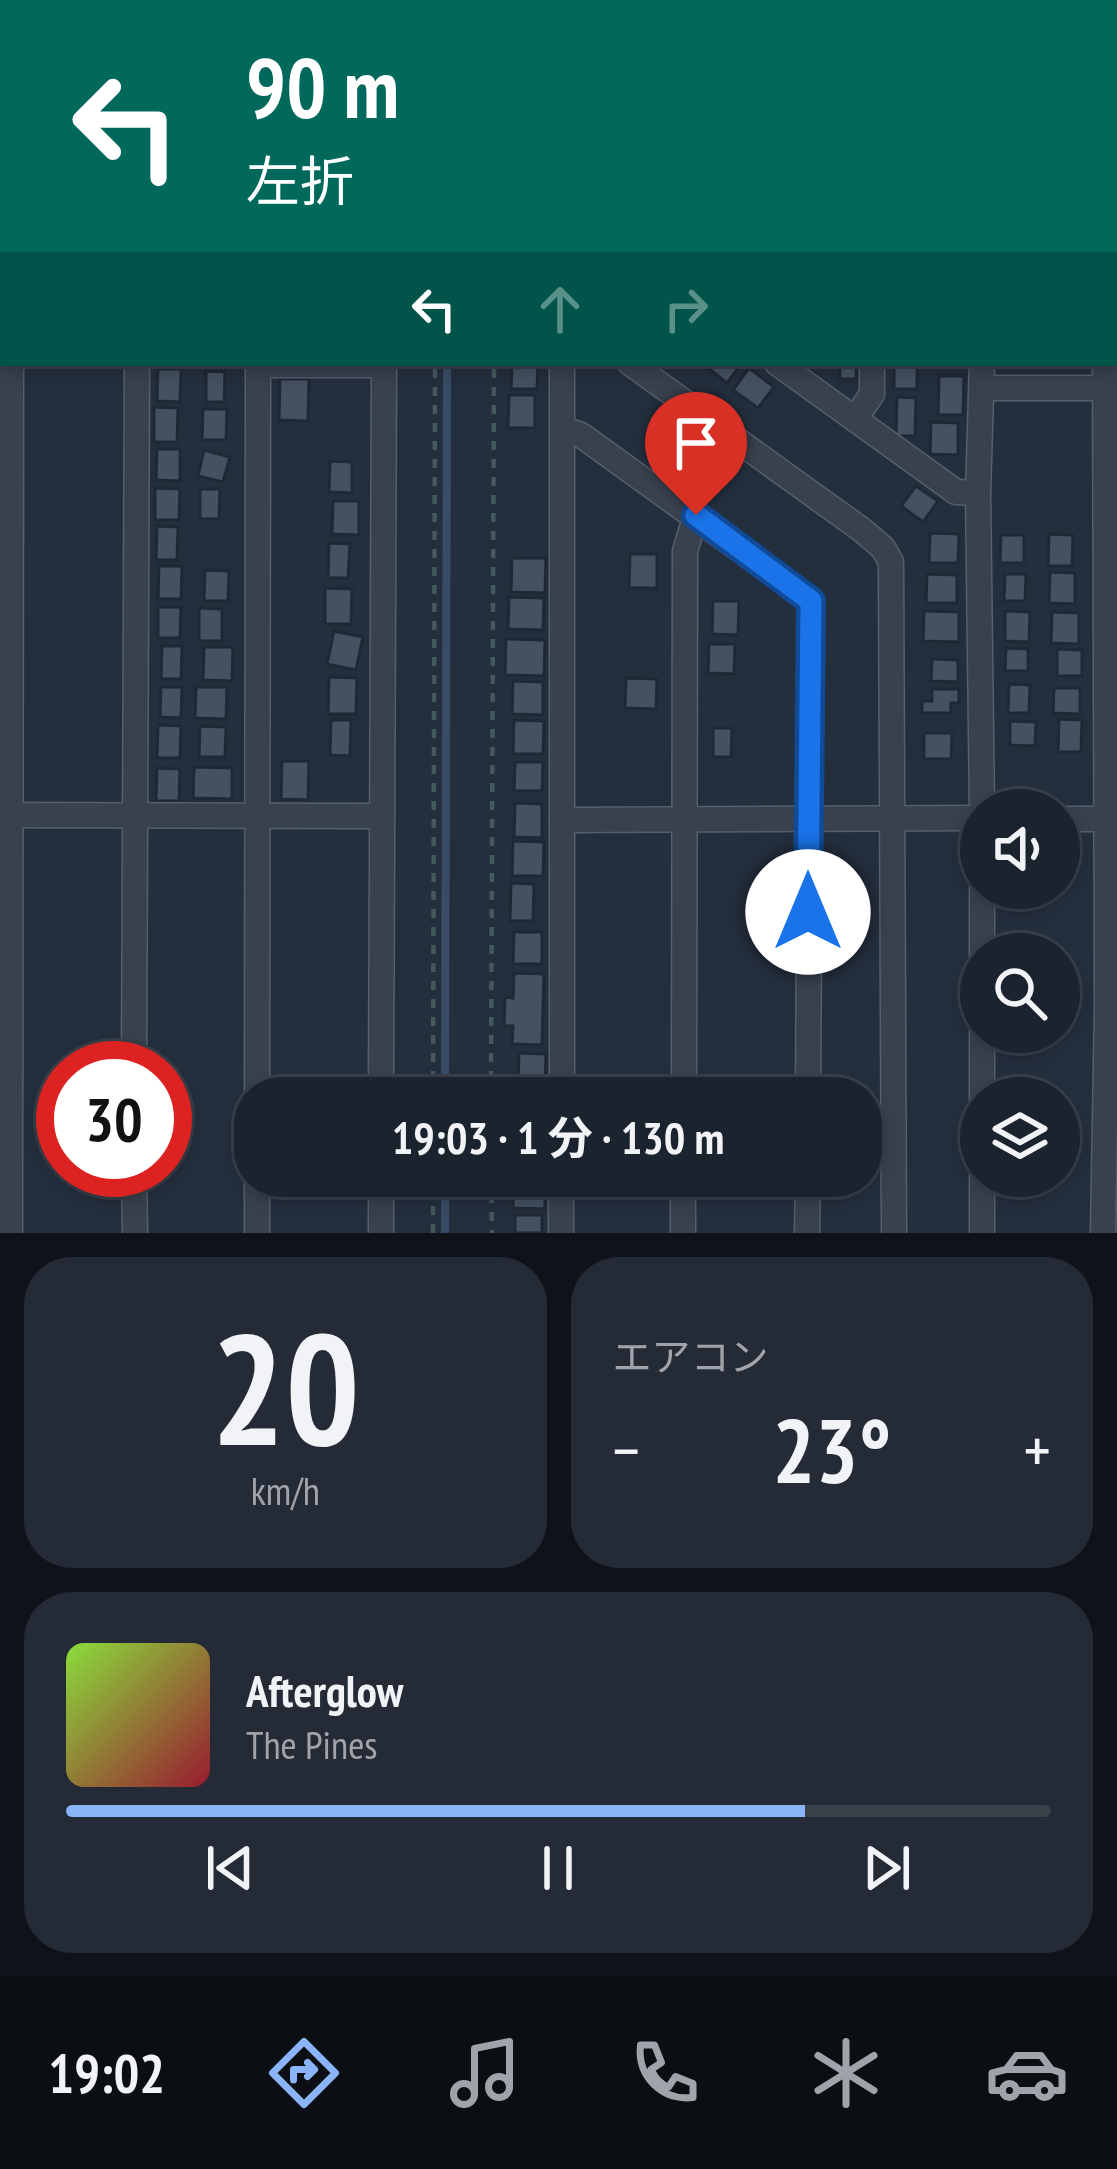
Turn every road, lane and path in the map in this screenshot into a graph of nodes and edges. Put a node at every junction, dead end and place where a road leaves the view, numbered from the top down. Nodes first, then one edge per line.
1 (11, 366) edge
2 (137, 366) edge
3 (258, 366) edge
4 (384, 366) edge
5 (435, 366) edge
6 (494, 366) edge
7 (562, 366) edge
8 (634, 366) edge
9 (790, 366) edge
10 (872, 366) edge
11 (982, 375) edge
12 (1109, 380) edge
13 (855, 419) junction
14 (564, 429) junction
15 (978, 493) junction
16 (696, 515) junction
17 (982, 789) edge
18 (5, 815) edge
19 (960, 815) edge
20 (134, 816) junction
21 (381, 816) junction
22 (258, 818) junction
23 (684, 818) junction
24 (894, 818) junction
25 (808, 819) junction
26 (1080, 819) edge
27 (1112, 819) edge
28 (562, 820) junction
29 (1112, 1008) edge
30 (134, 1041) edge
31 (257, 1077) edge
32 (381, 1077) edge
33 (434, 1077) edge
34 (491, 1077) edge
35 (562, 1077) edge
36 (684, 1077) edge
37 (808, 1077) edge
38 (134, 1197) edge
39 (257, 1197) edge
40 (381, 1197) edge
41 (433, 1197) edge
42 (491, 1197) edge
43 (561, 1197) edge
44 (683, 1197) edge
45 (808, 1197) edge
46 (982, 1197) edge
47 (10, 1233) edge
48 (135, 1233) edge
49 (257, 1233) edge
50 (380, 1233) edge
51 (433, 1233) edge
52 (492, 1233) edge
53 (561, 1233) edge
54 (683, 1233) edge
55 (808, 1233) edge
56 (894, 1233) edge
57 (982, 1233) edge
58 (1103, 1233) edge

1 - 18 street
2 - 20 street
3 - 22 street
4 - 21 street
5 - 33 path
6 - 34 path
7 - 14 street
8 - 24 street
9 - 13 street
10 - 13 street
11 - 12 street
11 - 15 street
12 - 27 street
13 - 15 street
14 - 16 street
14 - 28 street
15 - 17 street
16 - 23 street
16 - 25 street
18 - 20 street
18 - 47 street
19 - 24 street
20 - 22 street
20 - 30 street
21 - 22 street
21 - 32 street
22 - 31 street
23 - 25 street
23 - 28 street
23 - 36 street
24 - 25 street
24 - 56 street
25 - 37 street
26 - 27 street
27 - 29 street
28 - 35 street
29 - 58 street
38 - 48 street
39 - 49 street
40 - 50 street
41 - 51 path
42 - 52 path
43 - 53 street
44 - 54 street
45 - 55 street
46 - 57 street

